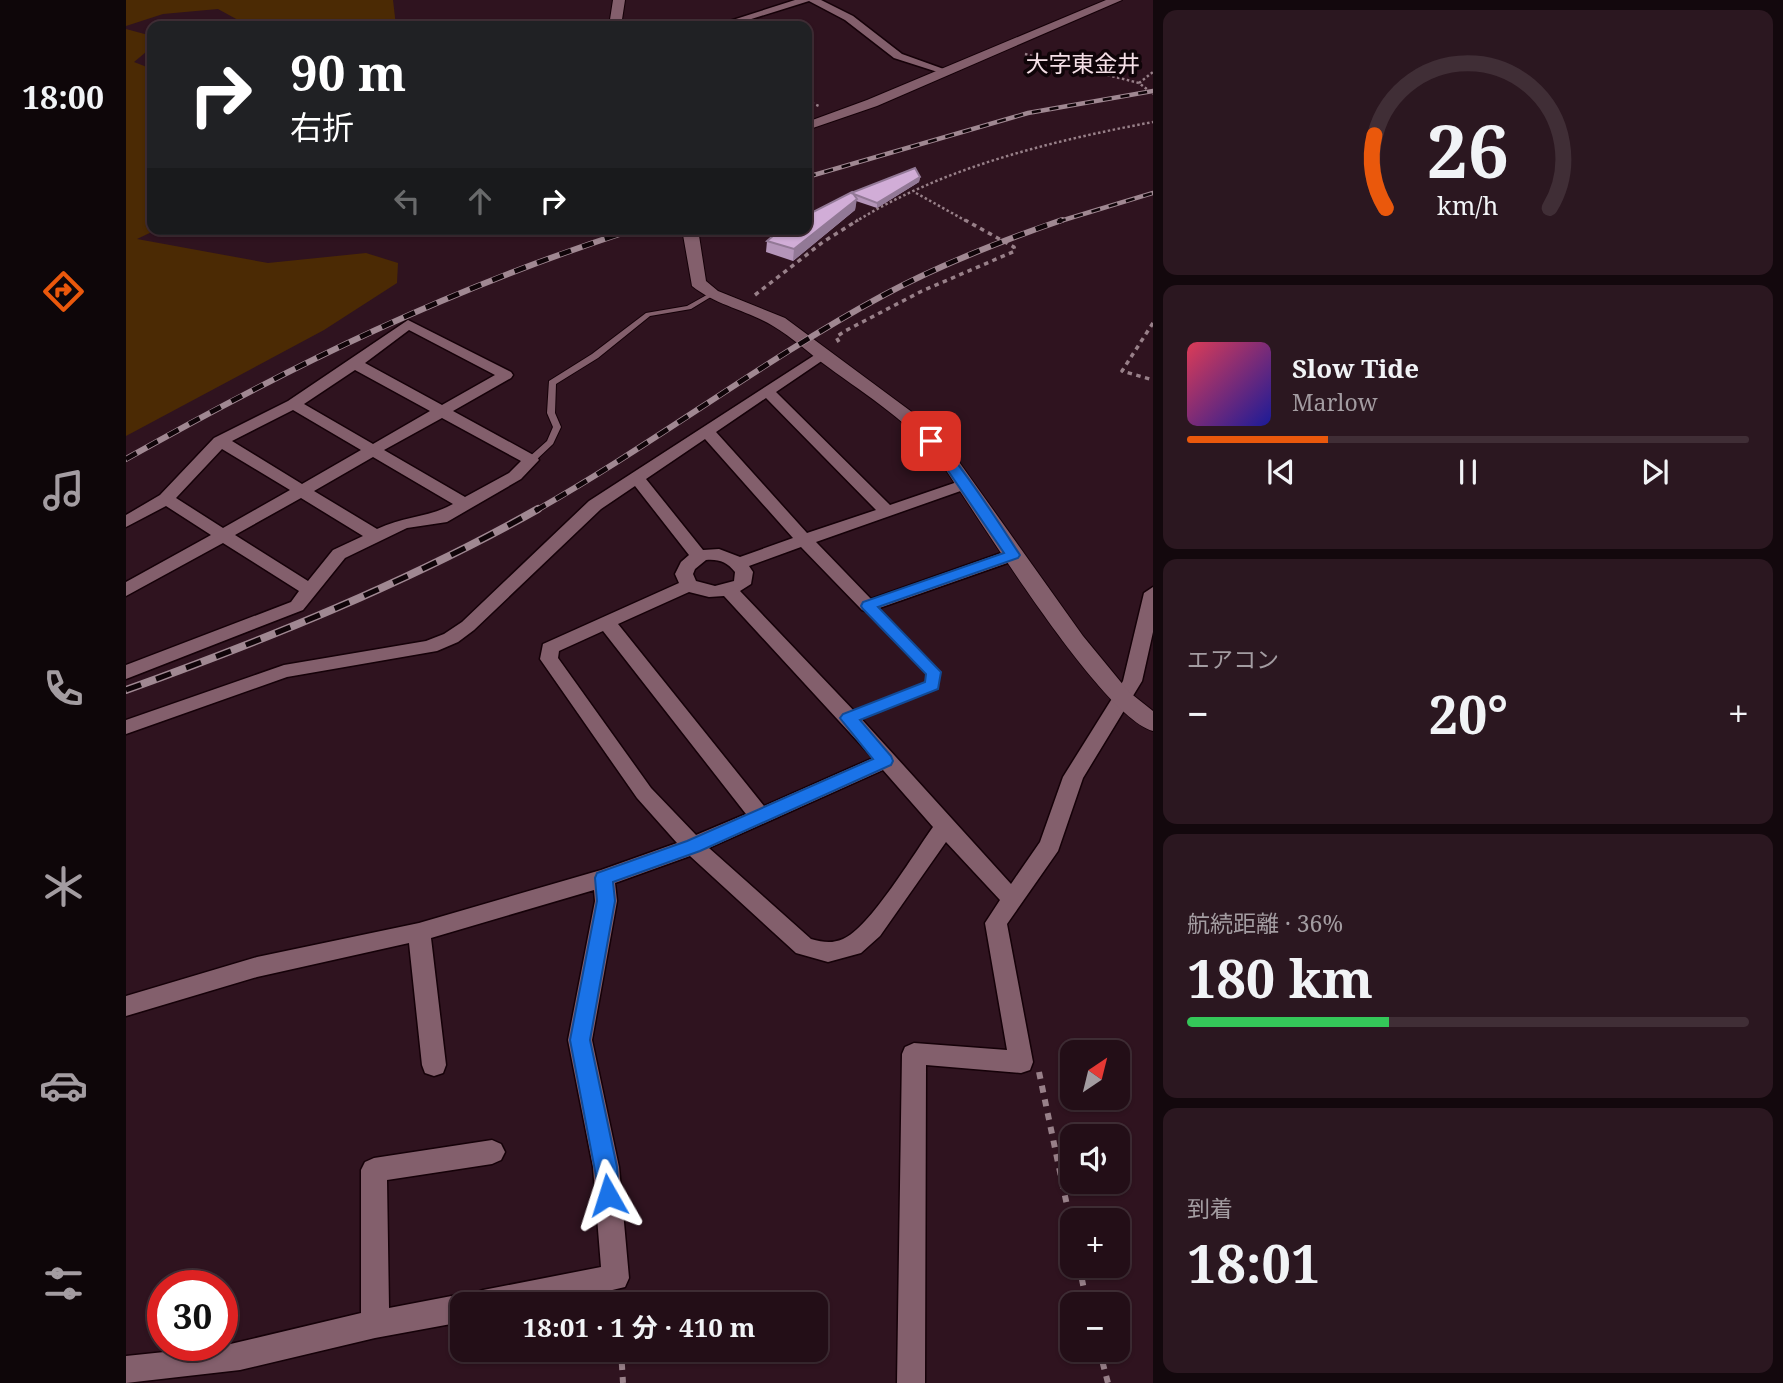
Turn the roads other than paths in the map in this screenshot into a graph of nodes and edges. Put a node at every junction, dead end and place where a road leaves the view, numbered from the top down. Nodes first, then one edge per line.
1 (619, 0) edge
2 (813, 0) edge
3 (1116, 0) edge
4 (797, 1) edge
5 (616, 21) edge
6 (735, 21) edge
7 (947, 72) junction
8 (812, 124) edge
9 (691, 235) edge
10 (712, 294) junction
11 (824, 353) junction
12 (355, 364) junction
13 (767, 391) junction
14 (293, 404) junction
15 (441, 411) junction
16 (707, 431) junction
17 (220, 441) junction
18 (373, 450) junction
19 (531, 460) junction
20 (636, 477) junction
21 (963, 485) junction
22 (303, 491) junction
23 (166, 499) junction
24 (466, 504) junction
25 (887, 512) junction
26 (126, 522) edge
27 (226, 535) junction
28 (376, 536) junction
29 (804, 540) junction
30 (699, 555) junction
31 (1013, 555) junction
32 (739, 563) junction
33 (689, 584) junction
34 (126, 590) edge
35 (310, 590) junction
36 (728, 590) junction
37 (1153, 593) edge
38 (868, 606) junction
39 (606, 622) junction
40 (126, 673) edge
41 (1121, 698) junction
42 (849, 718) junction
43 (1153, 723) edge
44 (126, 727) edge
45 (885, 761) junction
46 (760, 816) junction
47 (945, 827) junction
48 (693, 846) junction
49 (604, 878) junction
50 (1013, 898) junction
51 (419, 932) junction
52 (126, 1006) edge
53 (435, 1065) dead end
54 (492, 1152) dead end
55 (544, 1292) edge
56 (450, 1310) edge
57 (375, 1324) junction
58 (126, 1370) edge
59 (911, 1383) edge

1 - 5 street
2 - 7 street
3 - 7 street
4 - 6 street
7 - 8 street
9 - 10 street
10 - 11 street
10 - 19 lane
11 - 13 street
11 - 21 street
12 - 14 street
12 - 15 street
12 - 15 street
13 - 16 street
13 - 25 street
14 - 17 street
14 - 18 street
15 - 18 street
15 - 19 street
16 - 20 street
16 - 29 street
17 - 22 street
17 - 23 street
18 - 22 street
18 - 24 street
19 - 24 street
20 - 30 street
20 - 44 street
21 - 25 street
21 - 31 street
22 - 27 street
22 - 28 street
23 - 26 street
23 - 27 street
24 - 28 street
25 - 29 street
27 - 34 street
27 - 35 street
28 - 35 street
29 - 32 street
29 - 38 street
30 - 32 street
30 - 33 street
31 - 38 street
31 - 41 street
32 - 36 street
33 - 36 street
33 - 39 street
35 - 40 street
36 - 42 street
37 - 41 street
38 - 42 lane
39 - 46 street
39 - 48 street
41 - 43 street
41 - 50 street
42 - 45 street
45 - 46 street
45 - 47 street
46 - 48 street
47 - 48 street
47 - 50 street
48 - 49 street
49 - 51 street
49 - 55 street
50 - 59 street
51 - 52 street
51 - 53 street
54 - 57 street
56 - 57 street
57 - 58 street

